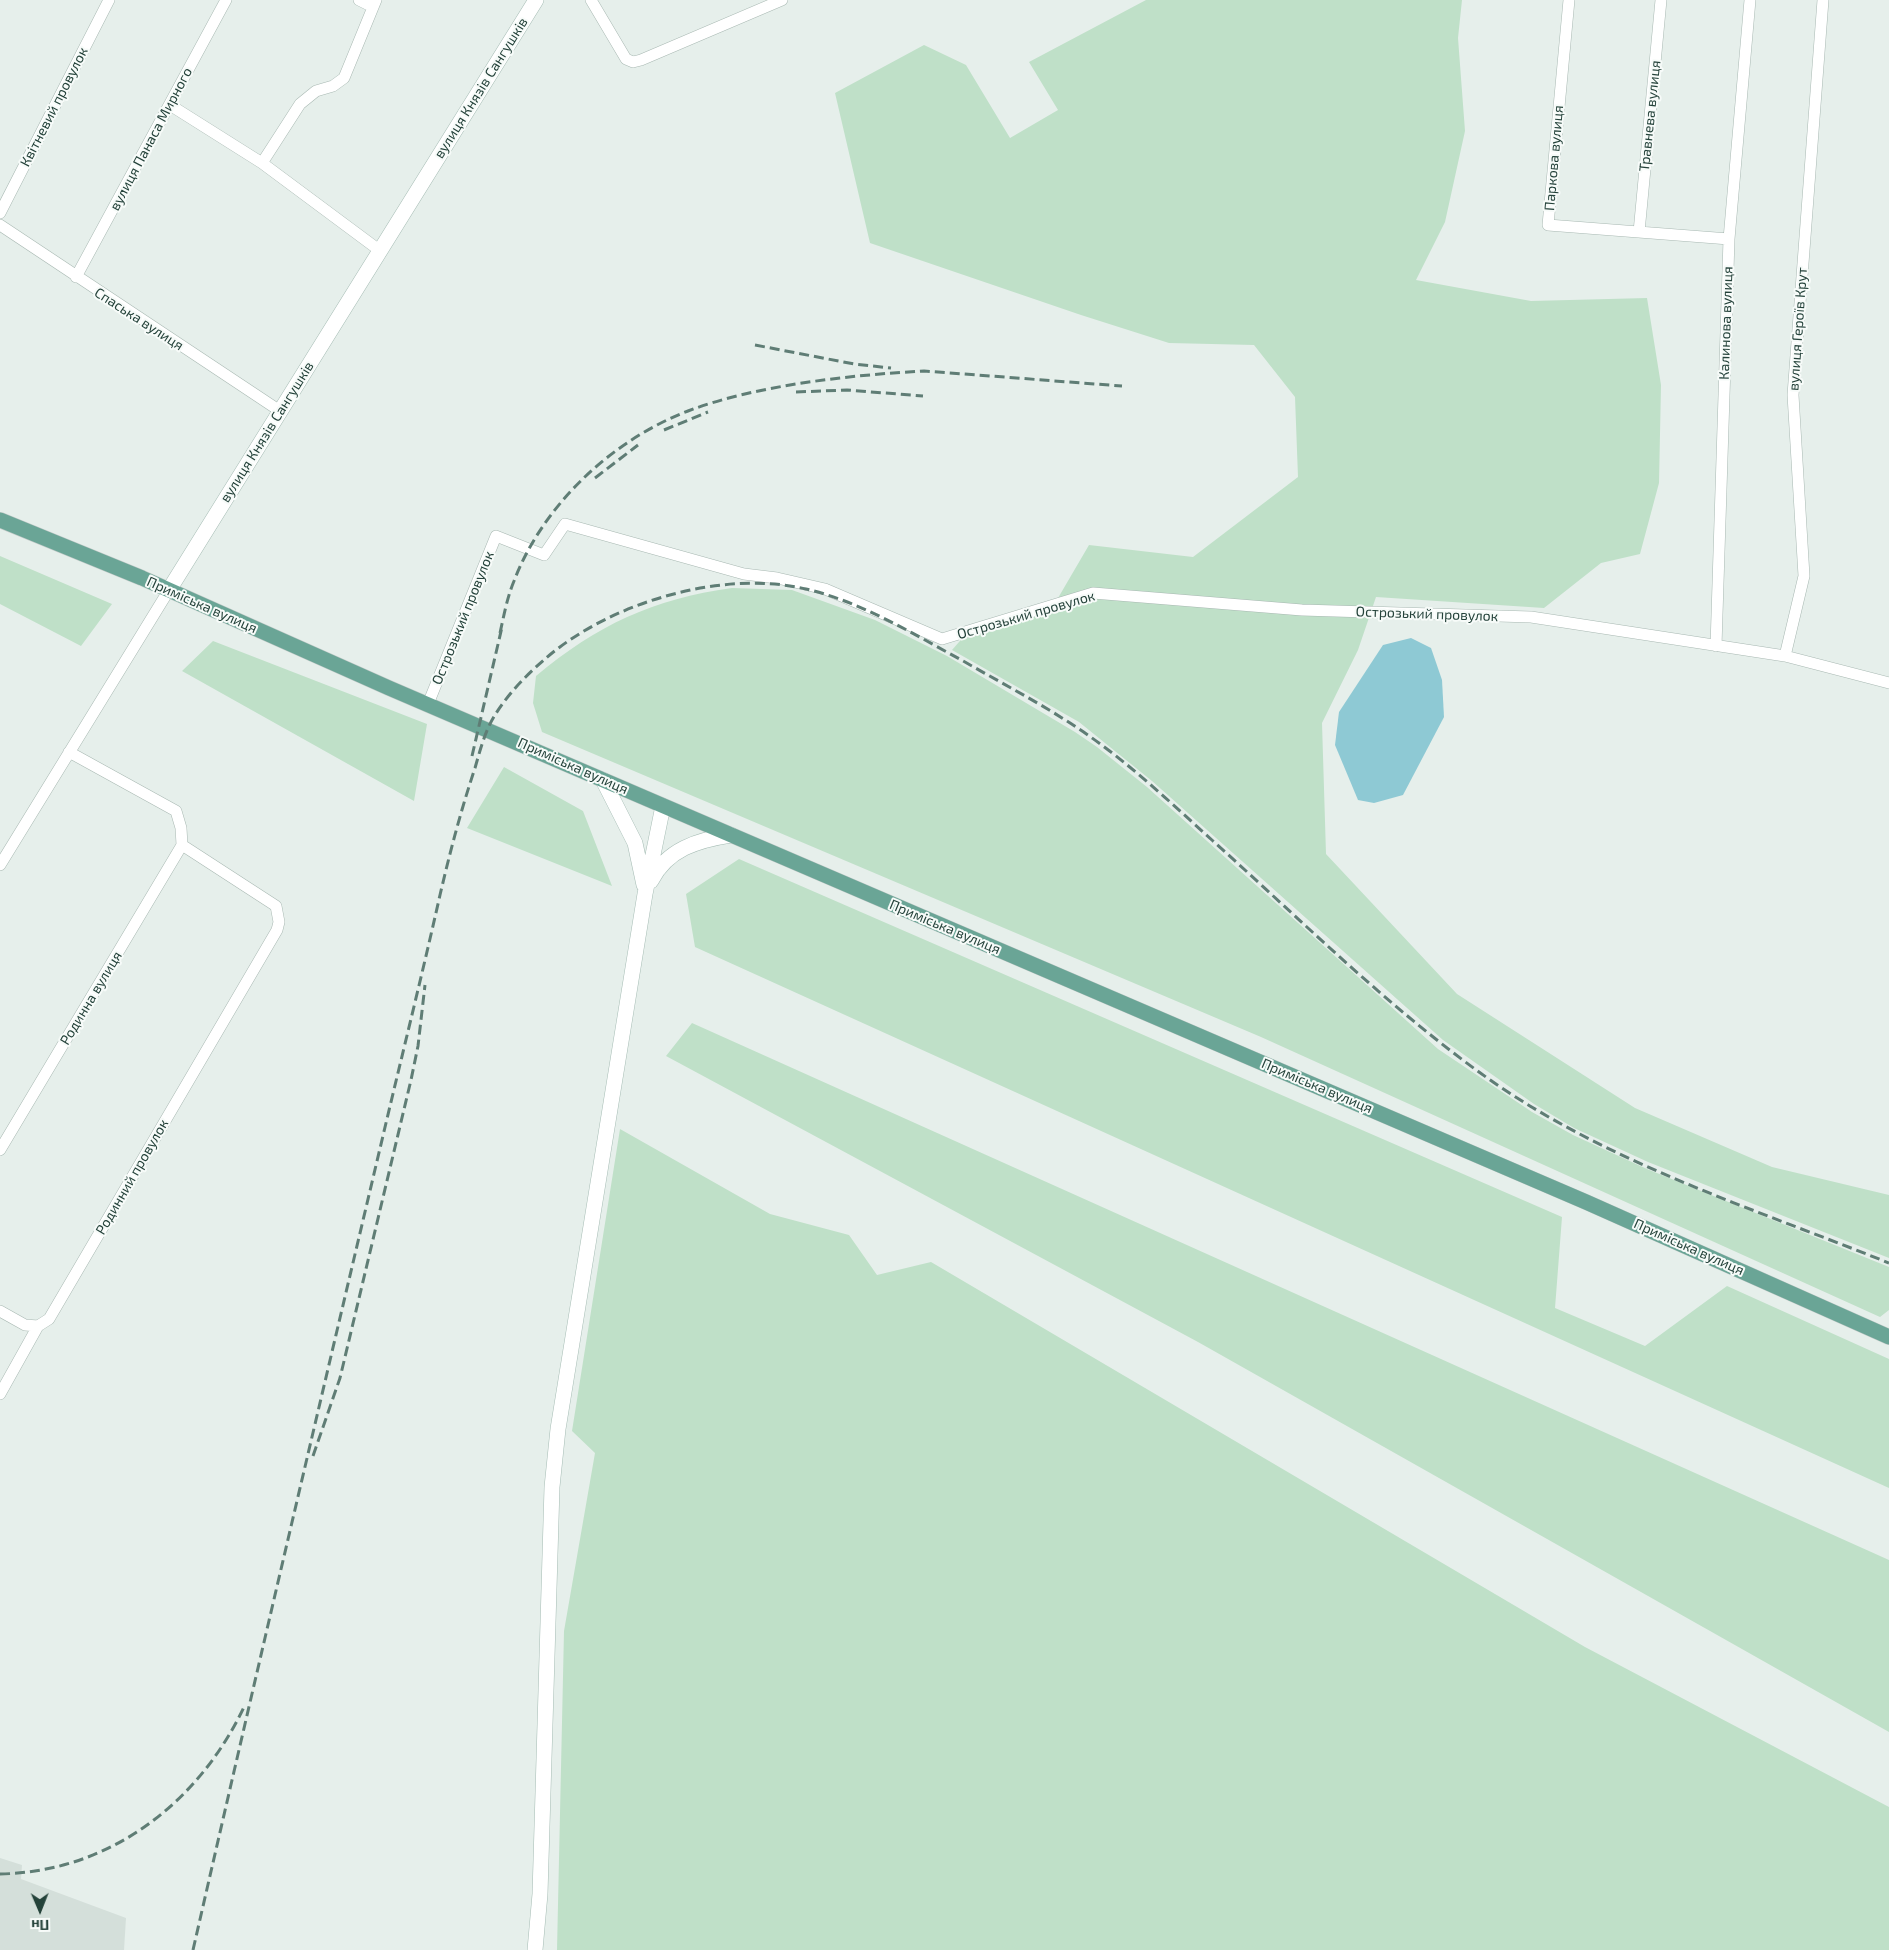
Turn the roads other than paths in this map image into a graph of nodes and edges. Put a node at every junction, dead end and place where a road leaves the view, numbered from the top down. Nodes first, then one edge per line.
1 (109, 0) edge
2 (226, 0) edge
3 (359, 0) edge
4 (536, 0) edge
5 (591, 0) edge
6 (782, 0) edge
7 (1569, 0) edge
8 (1661, 0) edge
9 (1750, 0) edge
10 (1823, 0) edge
11 (374, 3) edge
12 (170, 105) junction
13 (262, 163) junction
14 (0, 213) edge
15 (0, 225) edge
16 (1639, 232) junction
17 (1729, 239) junction
18 (379, 250) junction
19 (76, 277) junction
20 (280, 411) junction
21 (0, 520) edge
22 (169, 590) junction
23 (1716, 646) junction
24 (1785, 656) junction
25 (1889, 683) edge
26 (428, 704) junction
27 (69, 752) junction
28 (603, 780) junction
29 (663, 806) junction
30 (731, 835) junction
31 (182, 845) junction
32 (0, 865) edge
33 (645, 894) junction
34 (0, 1150) edge
35 (0, 1311) edge
36 (38, 1326) junction
37 (1889, 1336) edge
38 (0, 1394) edge
39 (535, 1950) edge

1 - 14 street, Квітневий провулок
2 - 12 street, вулиця Панаса Мирного
3 - 11 street
4 - 18 main road, вулиця Князів Сангушків
5 - 6 street
7 - 16 street, Паркова вулиця
8 - 16 street, Травнева вулиця
9 - 17 street, Калинова вулиця
10 - 24 street, вулиця Героїв Крут
11 - 13 street
12 - 13 street
12 - 19 street, вулиця Панаса Мирного
13 - 18 street
15 - 19 street, Спаська вулиця
16 - 17 street, Паркова вулиця
17 - 23 street, Калинова вулиця
18 - 20 main road, вулиця Князів Сангушків
19 - 20 street, Спаська вулиця
20 - 22 main road, вулиця Князів Сангушків
21 - 22 main road, Приміська вулиця
22 - 26 main road, Приміська вулиця
22 - 27 street, вулиця Князів Сангушків
23 - 24 street, Острозький провулок
23 - 26 street, Острозький провулок
24 - 25 street, Острозький провулок
26 - 28 main road, Приміська вулиця
27 - 31 street
27 - 32 street, вулиця Князів Сангушків
28 - 29 main road, Приміська вулиця
28 - 33 main road
29 - 30 main road, Приміська вулиця
29 - 33 main road
30 - 33 main road
30 - 37 main road, Приміська вулиця
31 - 34 street, Родинна вулиця
31 - 36 street, Родинний провулок
33 - 39 main road
35 - 36 street
36 - 38 street, Родинний провулок

